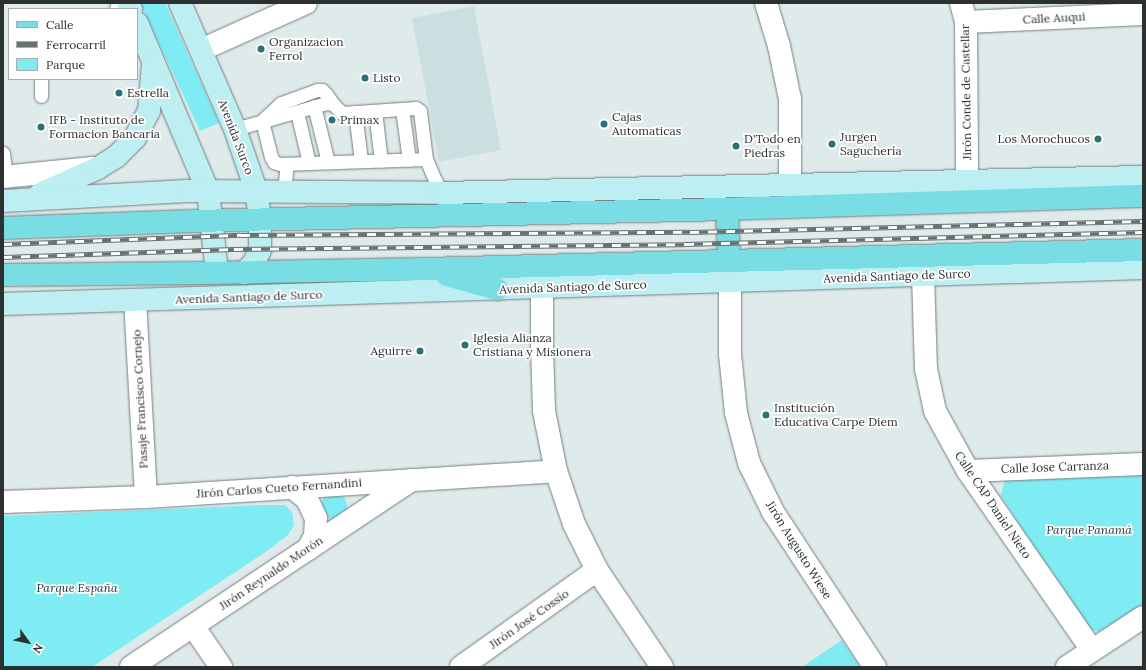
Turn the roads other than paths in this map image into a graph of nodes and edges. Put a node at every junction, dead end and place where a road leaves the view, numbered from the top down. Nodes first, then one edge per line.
1 (180, 3) edge
2 (306, 3) edge
3 (766, 3) edge
4 (963, 12) edge
5 (1143, 14) edge
6 (138, 25) edge
7 (201, 50) junction
8 (153, 58) junction
9 (41, 80) edge
10 (41, 96) dead end
11 (332, 104) junction
12 (314, 106) junction
13 (402, 109) junction
14 (375, 111) junction
15 (297, 112) junction
16 (356, 112) junction
17 (262, 121) junction
18 (235, 129) junction
19 (3, 153) edge
20 (271, 157) junction
21 (426, 159) junction
22 (409, 160) junction
23 (361, 161) junction
24 (381, 161) junction
25 (328, 162) junction
26 (309, 163) junction
27 (287, 164) junction
28 (98, 168) junction
29 (5, 177) edge
30 (1143, 177) edge
31 (253, 180) junction
32 (967, 182) junction
33 (790, 186) junction
34 (208, 191) junction
35 (284, 191) junction
36 (442, 193) junction
37 (1143, 196) edge
38 (29, 199) junction
39 (3, 201) edge
40 (727, 209) junction
41 (260, 220) junction
42 (212, 221) junction
43 (3, 228) edge
44 (1143, 250) edge
45 (729, 261) junction
46 (1143, 268) edge
47 (426, 269) junction
48 (244, 272) junction
49 (217, 273) junction
50 (3, 275) edge
51 (923, 275) junction
52 (730, 282) junction
53 (542, 288) junction
54 (498, 289) junction
55 (135, 300) junction
56 (3, 304) edge
57 (1143, 464) edge
58 (556, 471) junction
59 (968, 471) junction
60 (412, 479) junction
61 (292, 487) junction
62 (146, 497) junction
63 (3, 502) edge
64 (308, 548) junction
65 (597, 570) junction
66 (1143, 617) edge
67 (193, 626) junction
68 (1092, 650) junction
69 (131, 667) edge
70 (221, 667) edge
71 (461, 667) edge
72 (662, 667) edge
73 (875, 667) edge
74 (1067, 667) edge

1 - 7 main road, Avenida Surco
2 - 7 street
3 - 33 street
4 - 5 street, Calle Auqui
4 - 32 street, Jirón Conde de Castellar
6 - 8 main road
7 - 18 main road, Avenida Surco
8 - 28 main road
8 - 34 main road
9 - 10 lane
11 - 12 lane
11 - 16 lane
11 - 17 lane
12 - 15 lane
12 - 25 lane
13 - 14 lane
13 - 21 lane
13 - 22 lane
14 - 16 lane
14 - 24 lane
15 - 17 lane
15 - 26 lane
16 - 23 lane
17 - 18 lane
17 - 20 lane
18 - 31 main road, Avenida Surco
19 - 29 lane
20 - 27 lane
20 - 31 lane
21 - 22 lane
21 - 36 lane
22 - 24 lane
23 - 24 lane
23 - 25 lane
25 - 26 lane
26 - 27 lane
27 - 35 lane
28 - 29 street
28 - 38 main road
30 - 32 main road
31 - 34 main road
31 - 35 main road
31 - 41 main road, Avenida Surco
32 - 33 main road
33 - 36 main road
34 - 38 main road
34 - 42 main road
35 - 36 main road
37 - 40 main road
38 - 39 main road
40 - 41 main road
40 - 45 main road
41 - 42 main road
41 - 48 main road, Avenida Surco
42 - 43 main road
42 - 49 main road
44 - 45 main road, Avenida Santiago de Surco
45 - 47 main road, Avenida Santiago de Surco
46 - 51 main road, Avenida Santiago de Surco
47 - 48 main road, Avenida Santiago de Surco
47 - 54 main road
48 - 49 main road, Avenida Santiago de Surco
49 - 50 main road, Avenida Santiago de Surco
51 - 52 main road, Avenida Santiago de Surco
51 - 59 street, Calle CAP Daniel Nieto
52 - 53 main road, Avenida Santiago de Surco
52 - 73 street, Jirón Augusto Wiese
53 - 54 main road, Avenida Santiago de Surco
53 - 58 street
54 - 55 main road, Avenida Santiago de Surco
55 - 56 main road, Avenida Santiago de Surco
55 - 62 street, Pasaje Francisco Cornejo
57 - 59 street, Calle Jose Carranza
58 - 60 street, Jirón Carlos Cueto Fernandini
58 - 65 street
59 - 68 street, Calle CAP Daniel Nieto
60 - 61 street, Jirón Carlos Cueto Fernandini
60 - 64 street, Jirón Reynaldo Morón
61 - 62 street, Jirón Carlos Cueto Fernandini
61 - 64 street
62 - 63 street, Jirón Carlos Cueto Fernandini
64 - 67 street, Jirón Reynaldo Morón
65 - 71 street, Jirón José Cossío
65 - 72 street
66 - 68 street
67 - 69 street, Jirón Reynaldo Morón
67 - 70 street
68 - 74 street

